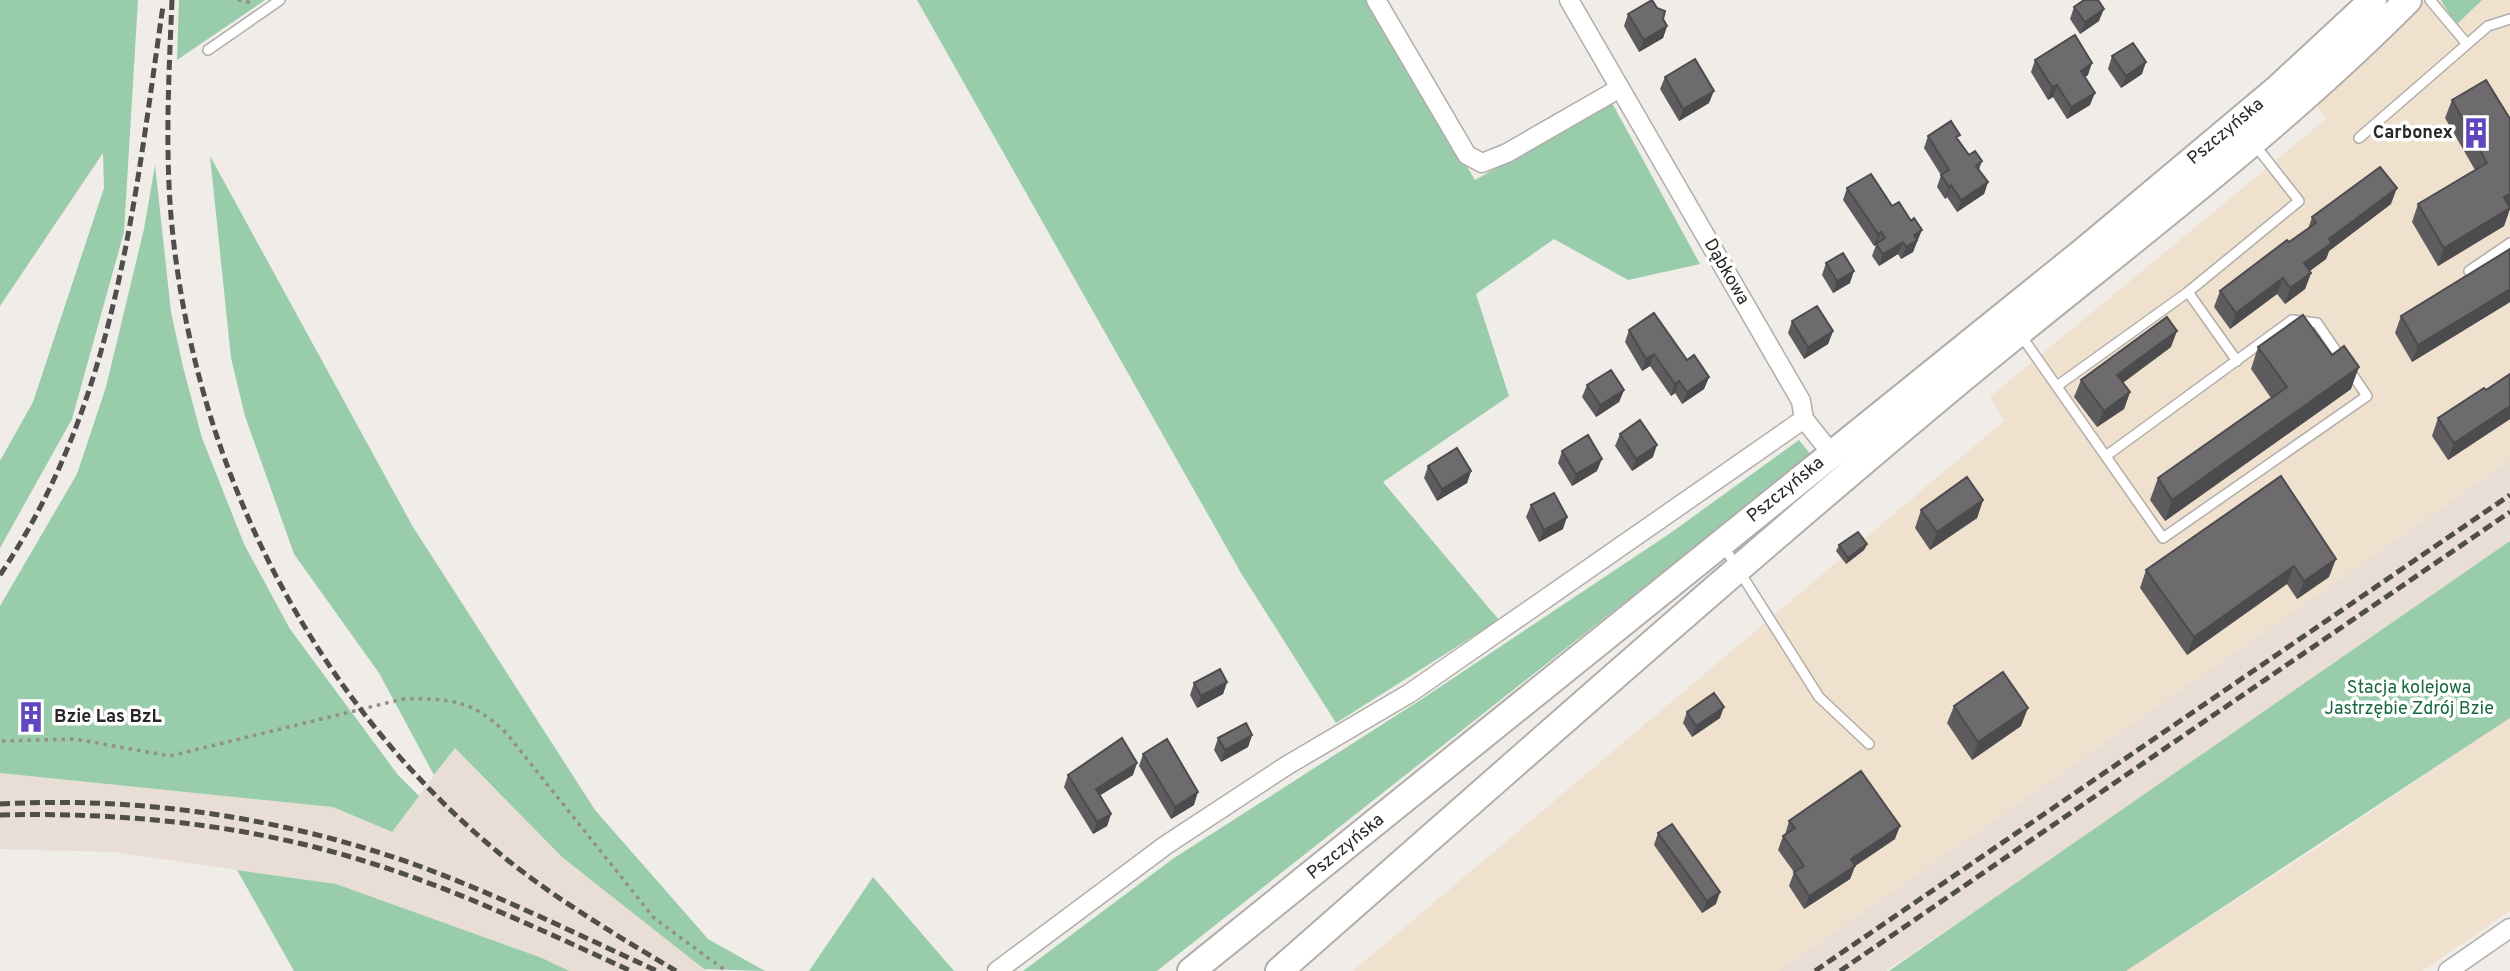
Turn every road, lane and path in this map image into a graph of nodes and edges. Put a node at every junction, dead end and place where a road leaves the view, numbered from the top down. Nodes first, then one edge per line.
1 (280, 0) edge
2 (1376, 0) edge
3 (1569, 0) edge
4 (2374, 0) edge
5 (2408, 0) edge
6 (2430, 0) edge
7 (2510, 19) edge
8 (2467, 44) junction
9 (208, 50) dead end
10 (1620, 88) junction
11 (2359, 138) dead end
12 (2253, 141) junction
13 (2510, 243) edge
14 (2469, 271) edge
15 (2188, 292) junction
16 (2019, 332) junction
17 (2237, 360) junction
18 (2057, 386) junction
19 (1804, 419) junction
20 (1831, 453) junction
21 (2106, 456) junction
22 (1721, 542) junction
23 (1738, 569) junction
24 (2, 741) dead end
25 (1869, 744) dead end
26 (2510, 928) edge
27 (726, 971) edge
28 (997, 971) edge
29 (1191, 971) edge
30 (1279, 971) edge
31 (2448, 971) edge

1 - 9 lane
2 - 10 street
3 - 10 street, Dąbkowa
4 - 20 main road, Pszczyńska
5 - 12 main road, Pszczyńska
6 - 8 lane
7 - 8 lane
8 - 11 lane
10 - 19 street, Dąbkowa
12 - 15 lane
12 - 16 main road, Pszczyńska
13 - 14 lane
15 - 17 lane
15 - 18 lane
16 - 18 lane
16 - 23 main road, Pszczyńska
17 - 21 lane
17 - 21 lane
18 - 21 lane
19 - 20 street, Dąbkowa
19 - 28 street
20 - 22 main road, Pszczyńska
22 - 23 lane
22 - 29 main road, Pszczyńska
23 - 25 lane
23 - 30 main road, Pszczyńska
24 - 27 path
26 - 31 street

